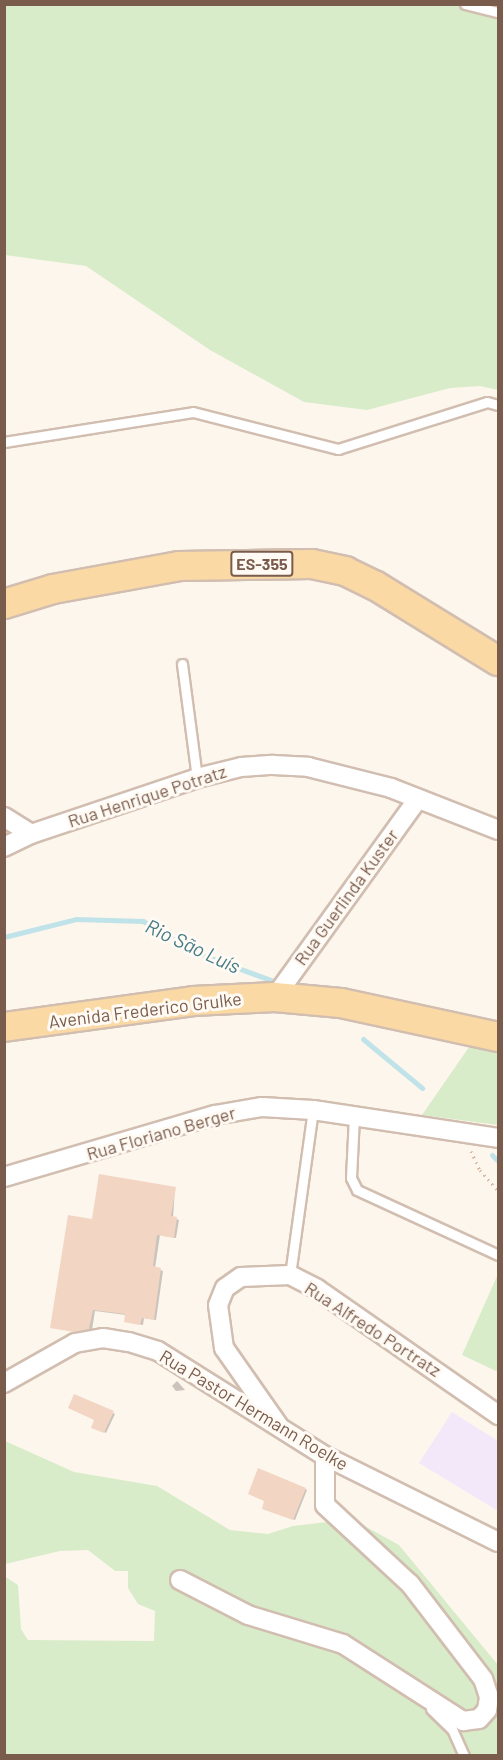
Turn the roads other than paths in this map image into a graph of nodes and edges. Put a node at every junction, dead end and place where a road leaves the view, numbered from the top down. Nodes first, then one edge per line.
1 (465, 4) edge
2 (498, 12) edge
3 (498, 405) edge
4 (4, 442) edge
5 (4, 604) edge
6 (498, 661) edge
7 (182, 664) dead end
8 (197, 778) junction
9 (418, 799) junction
10 (4, 817) edge
11 (498, 830) edge
12 (31, 834) junction
13 (4, 847) edge
14 (275, 997) junction
15 (4, 1027) edge
16 (498, 1037) edge
17 (313, 1110) junction
18 (354, 1116) junction
19 (498, 1138) edge
20 (4, 1177) edge
21 (498, 1255) edge
22 (290, 1275) junction
23 (4, 1383) edge
24 (498, 1415) edge
25 (282, 1432) junction
26 (325, 1456) junction
27 (498, 1542) edge
28 (180, 1580) dead end
29 (396, 1677) junction
30 (464, 1755) edge

1 - 2 lane
3 - 4 lane
5 - 6 main road, ES-355
7 - 8 lane
8 - 9 street, Rua Henrique Potratz
8 - 12 street, Rua Henrique Potratz
9 - 11 street, Rua Henrique Potratz
9 - 14 street, Rua Guerlinda Kuster
10 - 12 street
12 - 13 street, Rua Henrique Potratz
14 - 15 main road, Avenida Frederico Grulke
14 - 16 main road, Avenida Frederico Grulke
17 - 18 street, Rua Floriano Berger
17 - 20 street, Rua Floriano Berger
17 - 22 lane
18 - 19 street, Rua Floriano Berger
18 - 21 lane
22 - 24 street, Rua Alfredo Portratz
22 - 25 street, Rua Alfredo Portratz
23 - 25 street, Rua Pastor Hermann Roelke
25 - 26 street, Rua Pastor Hermann Roelke
26 - 27 street, Rua Pastor Hermann Roelke
26 - 29 street
28 - 29 street
29 - 30 lane

